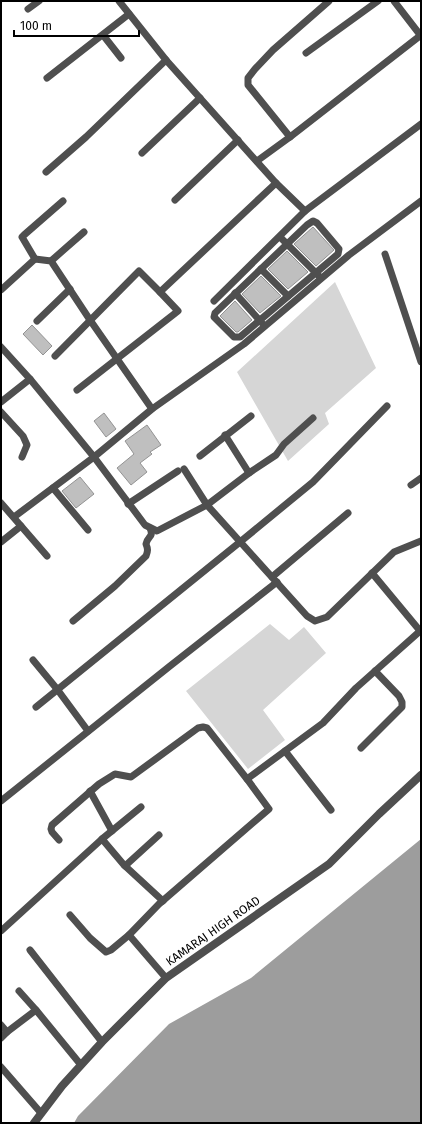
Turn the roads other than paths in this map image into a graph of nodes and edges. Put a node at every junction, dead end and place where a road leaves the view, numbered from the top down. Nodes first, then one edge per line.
1 (39, 1) edge
2 (118, 1) edge
3 (329, 1) edge
4 (378, 1) edge
5 (394, 1) edge
6 (28, 9) dead end
7 (129, 14) junction
8 (103, 35) junction
9 (421, 36) edge
10 (306, 53) dead end
11 (121, 58) dead end
12 (166, 60) junction
13 (47, 78) dead end
14 (200, 98) junction
15 (421, 124) edge
16 (290, 137) junction
17 (238, 140) junction
18 (142, 154) dead end
19 (257, 161) junction
20 (46, 172) dead end
21 (276, 182) junction
22 (175, 200) dead end
23 (63, 201) dead end
24 (421, 201) edge
25 (305, 211) junction
26 (84, 232) dead end
27 (280, 237) junction
28 (288, 244) junction
29 (385, 254) dead end
30 (35, 259) junction
31 (51, 261) junction
32 (261, 269) junction
33 (316, 273) junction
34 (322, 279) junction
35 (70, 289) junction
36 (1, 290) edge
37 (160, 292) junction
38 (235, 293) junction
39 (288, 296) junction
40 (214, 301) dead end
41 (90, 320) junction
42 (260, 320) junction
43 (37, 321) dead end
44 (265, 327) junction
45 (2, 350) edge
46 (55, 356) dead end
47 (117, 359) junction
48 (421, 362) edge
49 (30, 380) junction
50 (77, 390) dead end
51 (1, 402) edge
52 (388, 406) dead end
53 (152, 409) junction
54 (1, 412) edge
55 (251, 416) dead end
56 (313, 418) dead end
57 (225, 435) junction
58 (200, 456) dead end
59 (22, 457) dead end
60 (94, 457) junction
61 (249, 473) junction
62 (421, 478) edge
63 (411, 485) dead end
64 (53, 488) junction
65 (1, 503) edge
66 (128, 504) junction
67 (207, 505) junction
68 (348, 513) dead end
69 (14, 518) junction
70 (21, 526) junction
71 (150, 528) junction
72 (88, 530) dead end
73 (421, 541) edge
74 (1, 542) edge
75 (240, 542) junction
76 (47, 556) dead end
77 (372, 573) junction
78 (274, 579) junction
79 (73, 621) dead end
80 (419, 627) edge
81 (33, 660) dead end
82 (375, 671) junction
83 (57, 689) junction
84 (36, 706) dead end
85 (88, 731) junction
86 (361, 748) dead end
87 (285, 751) junction
88 (421, 775) edge
89 (247, 779) junction
90 (90, 791) junction
91 (1, 801) edge
92 (141, 807) dead end
93 (330, 810) dead end
94 (112, 830) junction
95 (159, 835) dead end
96 (102, 839) junction
97 (59, 840) dead end
98 (125, 866) junction
99 (163, 900) junction
100 (70, 915) dead end
101 (1, 931) edge
102 (129, 934) junction
103 (30, 950) dead end
104 (166, 978) junction
105 (19, 992) dead end
106 (36, 1010) junction
107 (1, 1025) edge
108 (7, 1032) junction
109 (1, 1038) edge
110 (102, 1042) junction
111 (81, 1065) junction
112 (1, 1066) edge
113 (41, 1113) junction
114 (34, 1123) edge

1 - 6 street
2 - 7 street
3 - 16 street
4 - 10 street
5 - 9 street
7 - 8 street
7 - 12 street
8 - 11 street
8 - 13 street
9 - 16 street
12 - 14 street
12 - 20 street
14 - 17 street
14 - 18 street
15 - 25 street
16 - 19 street
17 - 19 street
17 - 22 street
19 - 21 street
21 - 25 street
21 - 37 street
23 - 30 street
24 - 34 street
25 - 27 street
26 - 31 street
27 - 28 street
27 - 40 street
28 - 32 street
28 - 33 street
28 - 33 street
29 - 48 street
30 - 31 street
30 - 36 street
31 - 35 street
32 - 38 street
32 - 39 street
33 - 34 street
33 - 39 street
34 - 44 street
35 - 41 street
35 - 43 street
37 - 41 street
37 - 47 street
38 - 42 street
38 - 42 street
39 - 42 street
41 - 46 street
41 - 47 street
42 - 44 street
44 - 53 street
45 - 49 street
47 - 50 street
47 - 53 street
49 - 51 street
49 - 60 street
52 - 75 street
53 - 60 street
54 - 59 street
55 - 57 street
56 - 61 street
57 - 58 street
57 - 61 street
60 - 64 street
60 - 66 street
61 - 67 street
62 - 63 street
64 - 69 street
64 - 72 street
65 - 69 street
66 - 67 street
66 - 71 street
67 - 71 street
67 - 75 street
68 - 78 street
69 - 70 street
70 - 74 street
70 - 76 street
71 - 79 street
73 - 77 street
75 - 78 street
75 - 83 street
77 - 78 street
77 - 80 street
78 - 85 street
80 - 82 street
81 - 83 street
82 - 86 street
82 - 87 street
83 - 84 street
83 - 85 street
85 - 91 street
87 - 89 street
87 - 93 street
88 - 104 street, KAMARAJ HIGH ROAD
89 - 90 street
89 - 99 street
90 - 94 street
90 - 97 street
92 - 94 street
94 - 96 street
95 - 98 street
96 - 98 street
96 - 101 street
98 - 99 street
99 - 102 street
100 - 102 street
102 - 104 street
103 - 110 street
104 - 110 street, KAMARAJ HIGH ROAD
105 - 106 street
106 - 108 street
106 - 111 street
107 - 108 street
108 - 109 street
110 - 111 street, KAMARAJ HIGH ROAD
111 - 113 street, KAMARAJ HIGH ROAD
112 - 113 street
113 - 114 street, KAMARAJ HIGH ROAD

